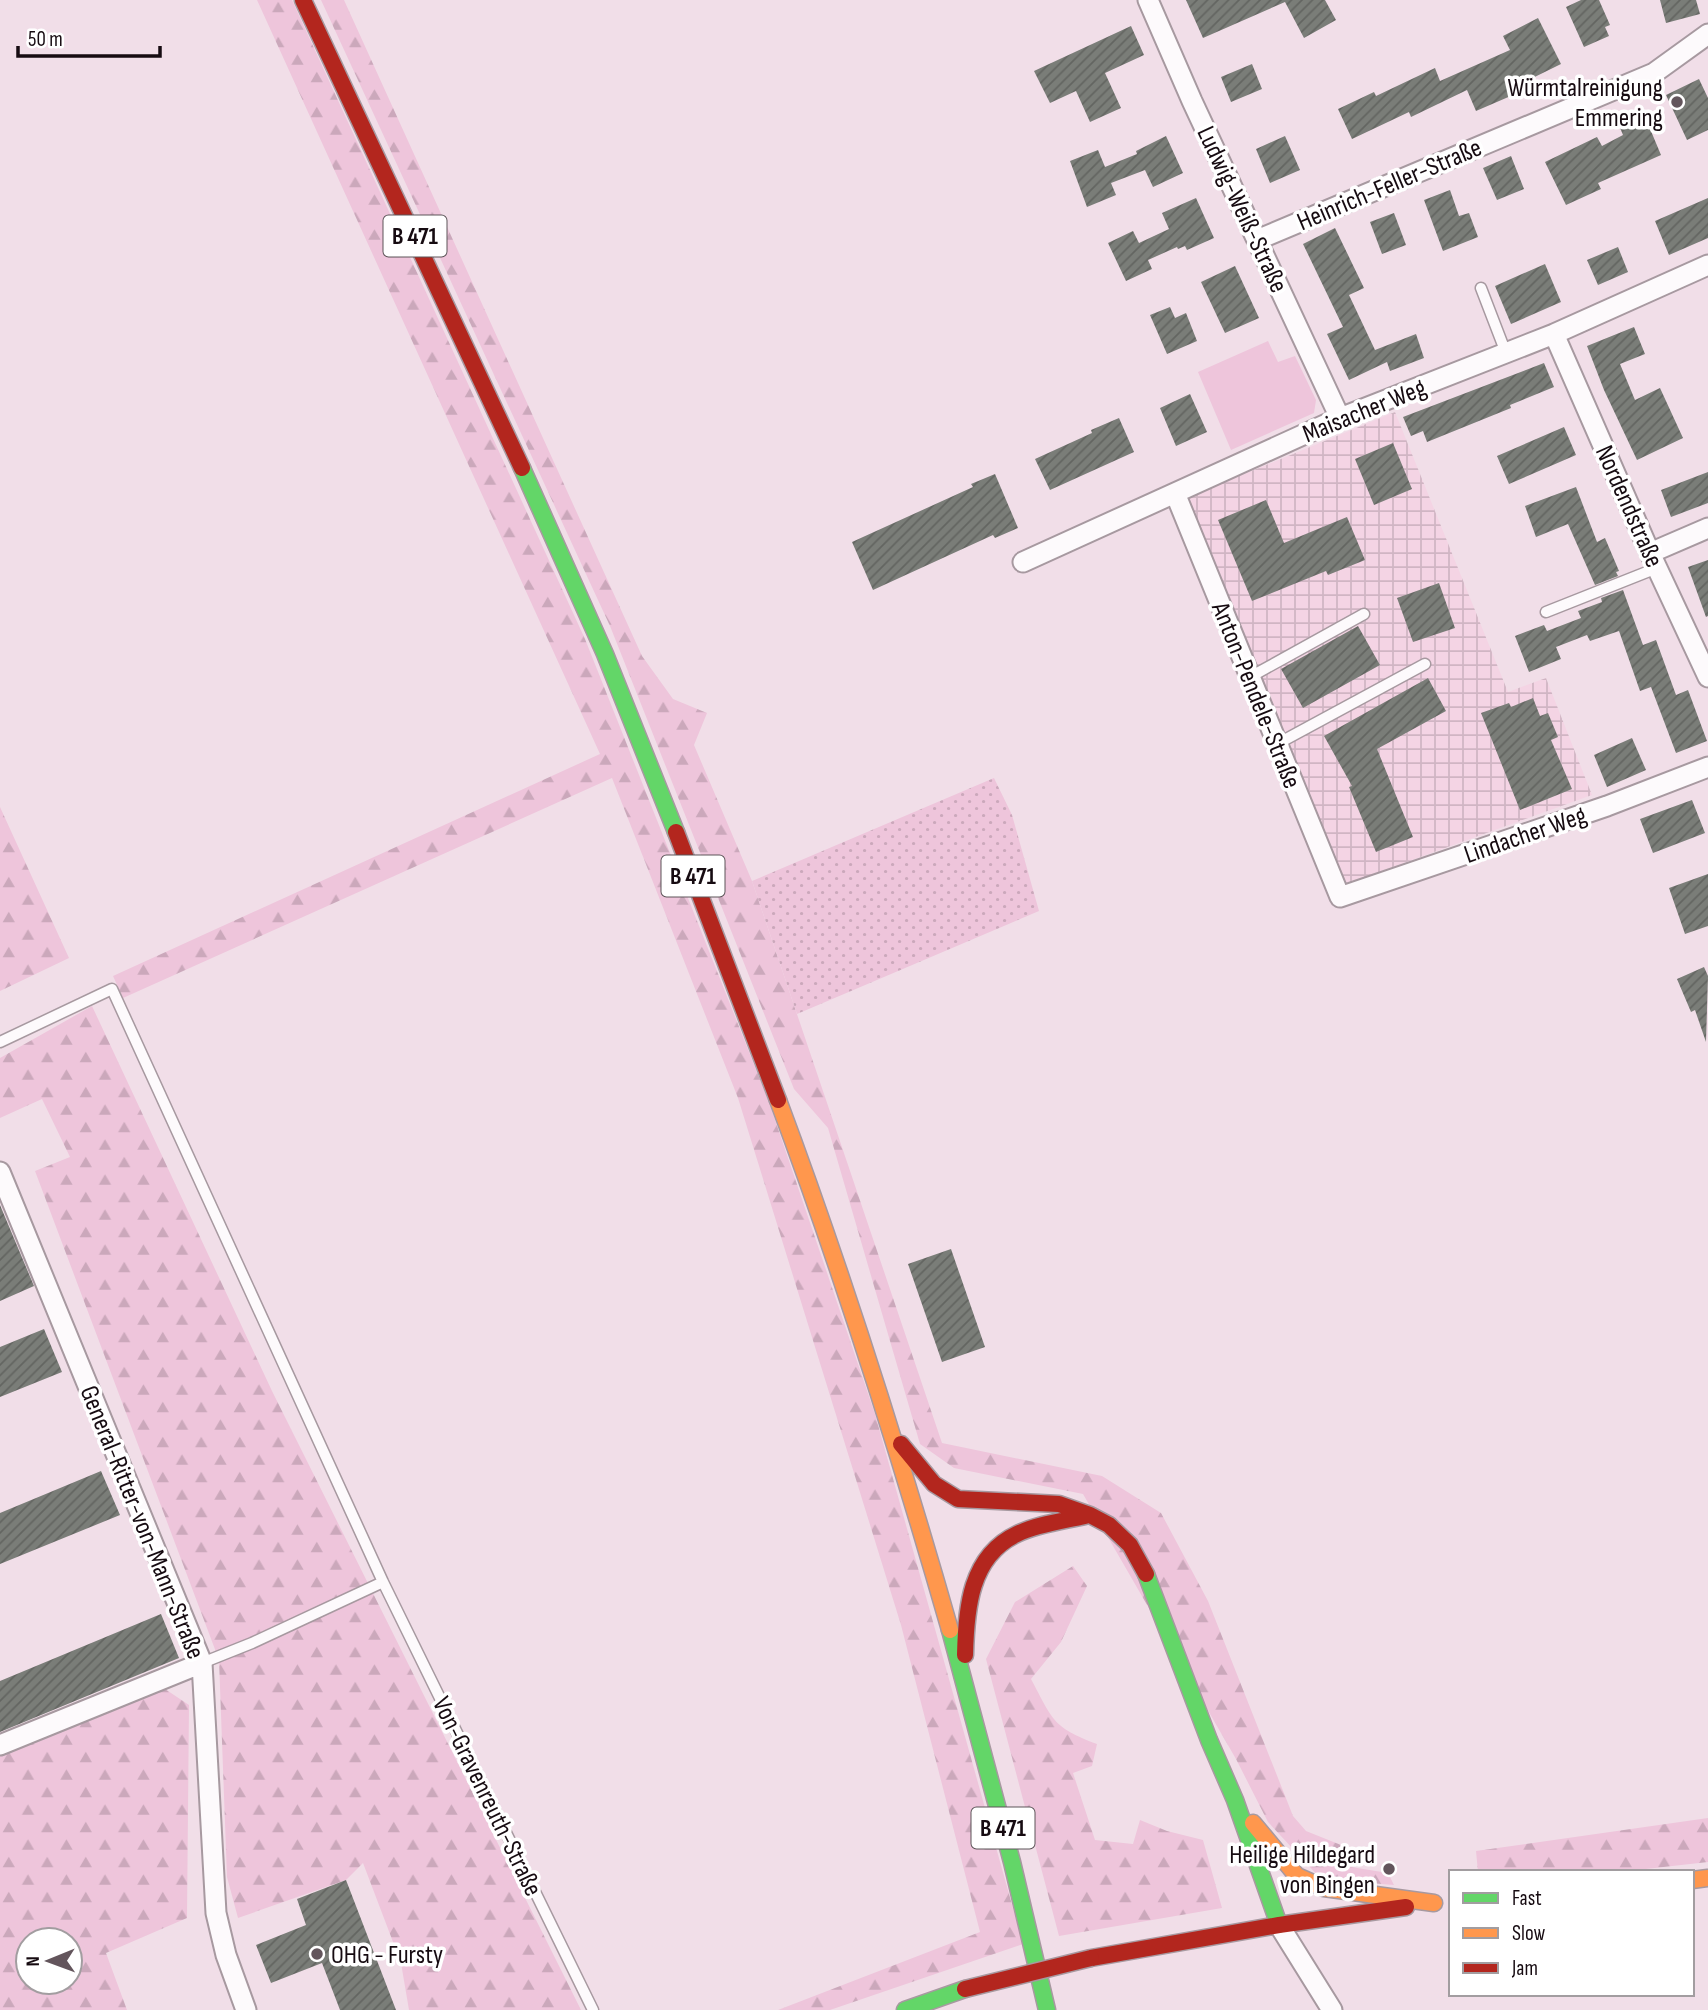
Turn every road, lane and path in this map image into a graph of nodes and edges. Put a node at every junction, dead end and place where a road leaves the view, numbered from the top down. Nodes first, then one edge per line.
1 (303, 0) edge
2 (1148, 0) edge
3 (1708, 34) edge
4 (1257, 240) junction
5 (1708, 265) edge
6 (1481, 288) dead end
7 (1554, 334) junction
8 (1506, 353) junction
9 (1340, 418) junction
10 (1175, 493) junction
11 (1708, 528) edge
12 (1654, 561) junction
13 (1023, 562) dead end
14 (1546, 612) dead end
15 (1364, 614) dead end
16 (1425, 664) dead end
17 (1250, 677) junction
18 (1708, 677) edge
19 (1278, 744) junction
20 (1708, 767) edge
21 (1340, 897) joint
22 (0, 1042) edge
23 (0, 1172) edge
24 (889, 1430) junction
25 (1090, 1515) junction
26 (383, 1582) junction
27 (202, 1663) junction
28 (965, 1679) junction
29 (0, 1745) edge
30 (1235, 1800) junction
31 (1449, 1901) edge
32 (1434, 1903) junction
33 (1279, 1925) junction
34 (246, 2010) edge
35 (593, 2010) edge
36 (905, 2010) edge
37 (1047, 2010) edge
38 (1332, 2010) edge

1 - 24 main road, B 471
2 - 4 street, Ludwig-Weiß-Straße
3 - 4 street, Heinrich-Feller-Straße
4 - 9 street, Ludwig-Weiß-Straße
5 - 7 street, Maisacher Weg
6 - 8 lane
7 - 8 street, Maisacher Weg
7 - 12 street, Nordendstraße
8 - 9 street, Maisacher Weg
9 - 10 street, Maisacher Weg
10 - 13 street, Maisacher Weg
10 - 17 street, Anton-Pendele-Straße
11 - 12 street
12 - 14 lane
12 - 18 street, Nordendstraße
15 - 17 lane
16 - 19 lane
17 - 19 street, Anton-Pendele-Straße
19 - 21 street, Anton-Pendele-Straße
20 - 21 street, Lindacher Weg
22 - 26 lane, Von-Gravenreuth-Straße
23 - 27 street, General-Ritter-von-Mann-Straße
24 - 25 main road
24 - 28 main road, B 471
25 - 28 main road
25 - 30 main road
26 - 27 lane
26 - 35 lane, Von-Gravenreuth-Straße
27 - 29 street
27 - 34 street, General-Ritter-von-Mann-Straße
28 - 37 main road, B 471
30 - 32 main road
30 - 33 main road
31 - 32 main road
32 - 33 main road
33 - 36 main road, bridge
33 - 38 street

